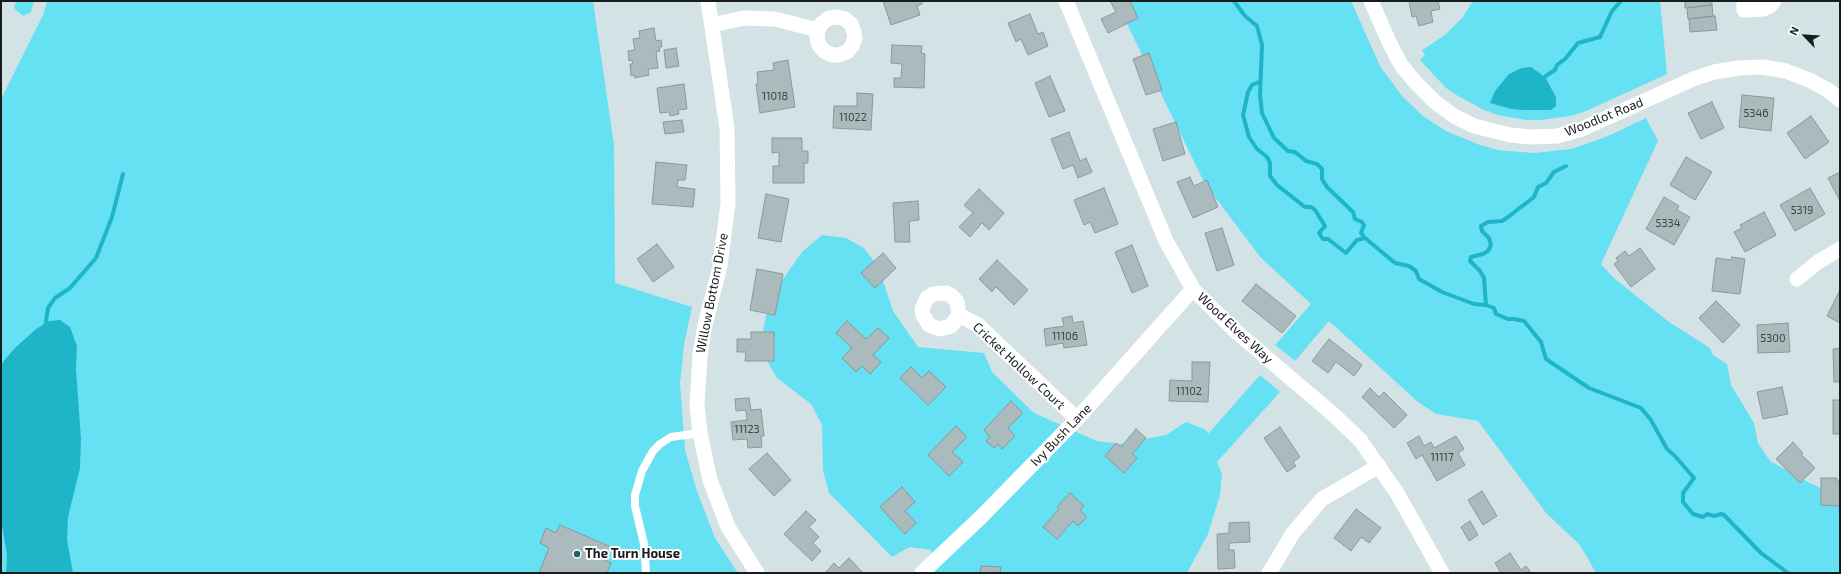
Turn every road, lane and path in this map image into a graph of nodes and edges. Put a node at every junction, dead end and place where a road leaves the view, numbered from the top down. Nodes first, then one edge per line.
1 (708, 1) edge
2 (1066, 1) edge
3 (1371, 1) edge
4 (1744, 1) edge
5 (1774, 1) edge
6 (712, 25) junction
7 (818, 30) dead end
8 (1840, 100) edge
9 (1840, 249) edge
10 (1797, 279) dead end
11 (1193, 289) junction
12 (959, 315) dead end
13 (1077, 419) junction
14 (700, 433) junction
15 (1379, 466) junction
16 (646, 573) edge
17 (757, 573) edge
18 (922, 573) edge
19 (1269, 573) edge
20 (1442, 573) edge

1 - 6 street, Willow Bottom Drive
2 - 11 street, Wood Elves Way
3 - 8 street, Woodlot Road
4 - 5 street
6 - 7 street
6 - 14 street, Willow Bottom Drive
9 - 10 street
11 - 13 street, Ivy Bush Lane
11 - 15 street, Wood Elves Way
12 - 13 street, Cricket Hollow Court
13 - 18 street, Ivy Bush Lane
14 - 16 lane
14 - 17 street, Willow Bottom Drive
15 - 19 street
15 - 20 street, Wood Elves Way

